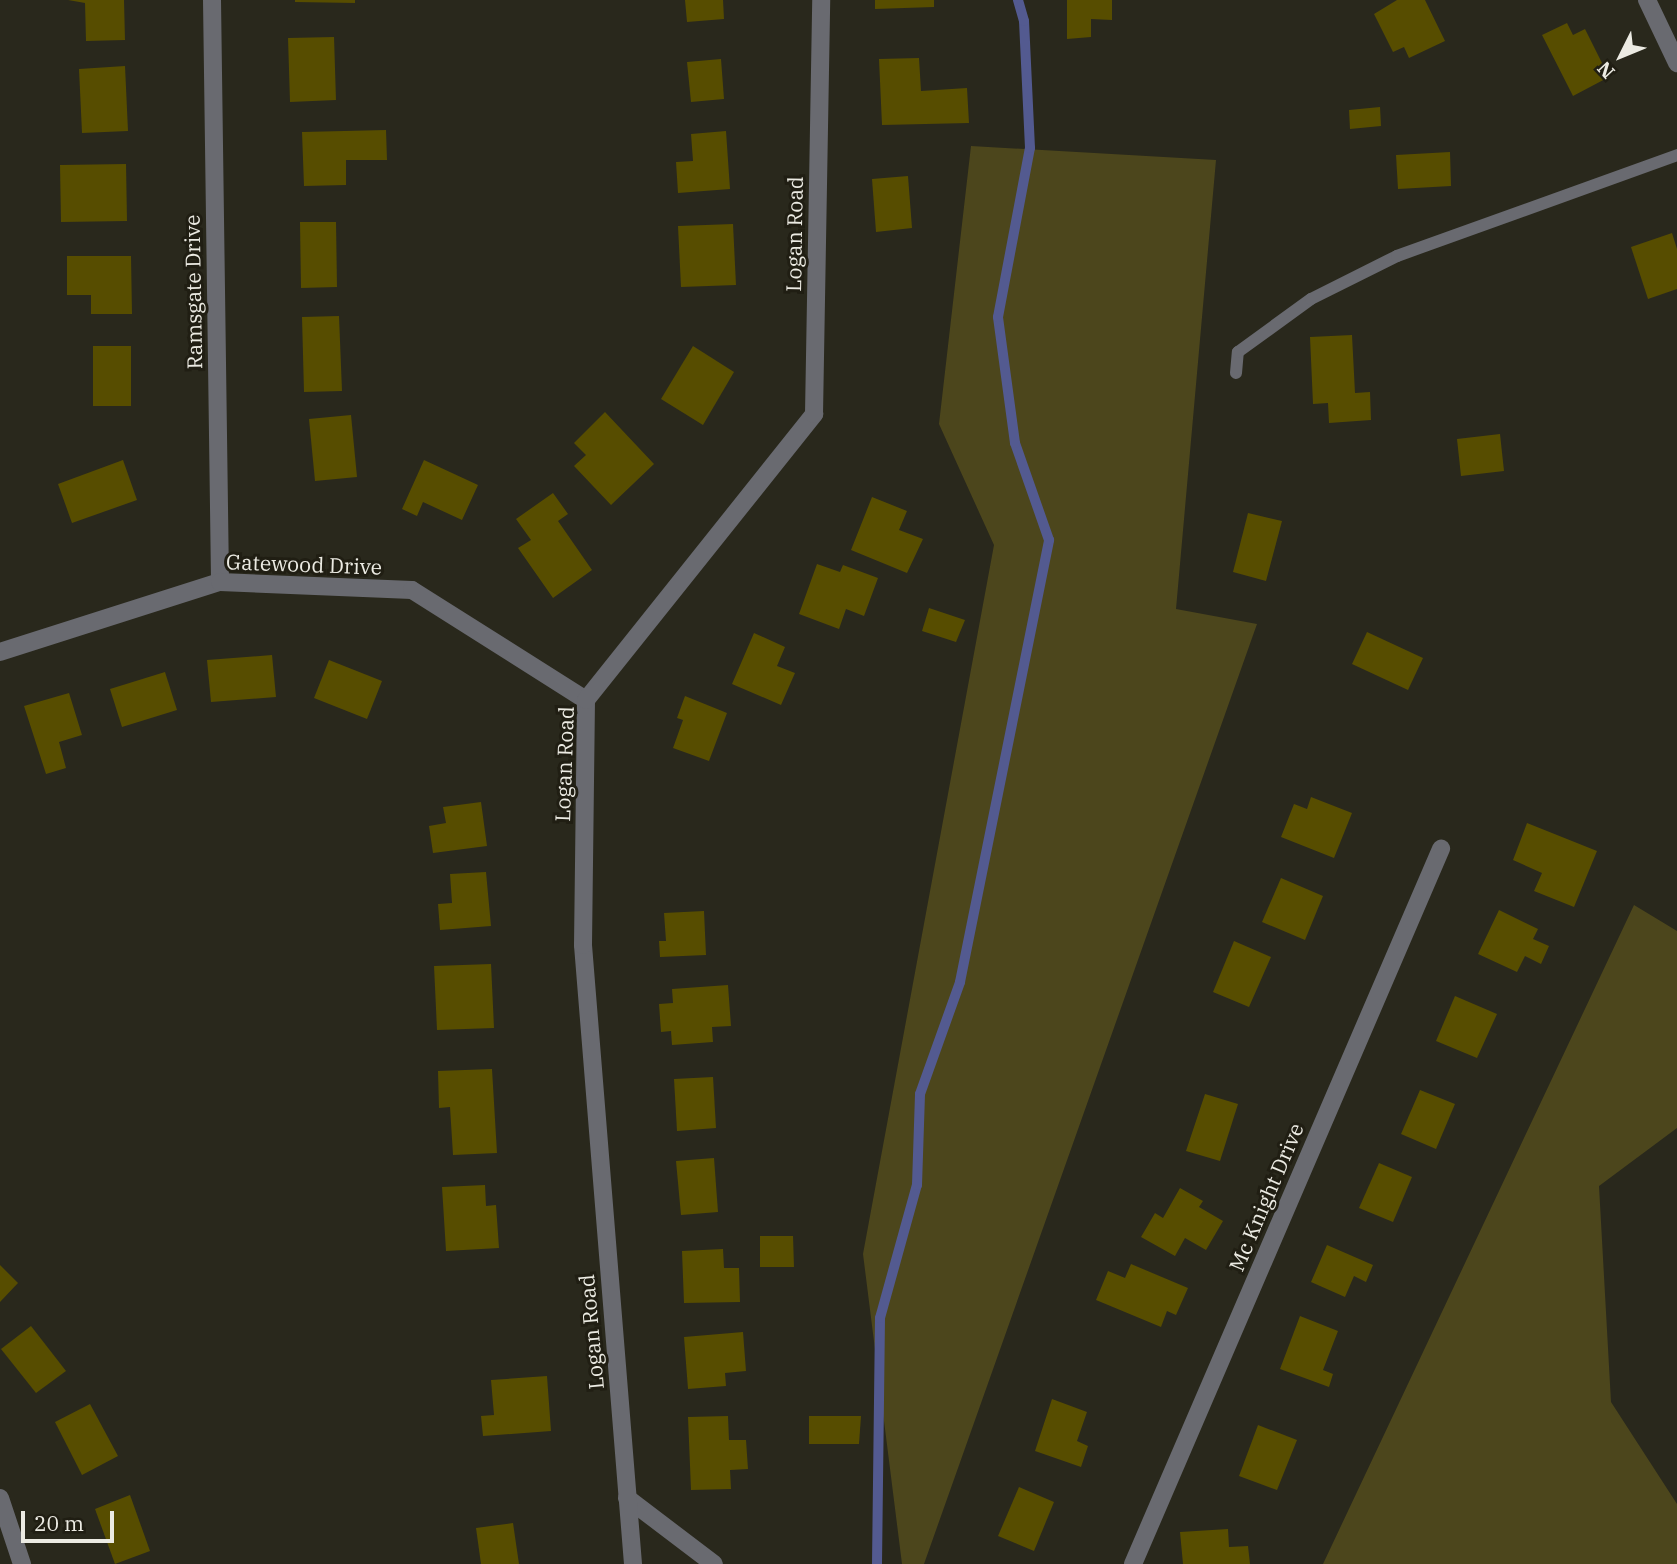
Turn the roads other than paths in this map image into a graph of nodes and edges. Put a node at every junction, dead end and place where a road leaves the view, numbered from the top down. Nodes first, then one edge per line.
1 (212, 0) edge
2 (821, 0) edge
3 (1647, 0) edge
4 (1677, 63) edge
5 (1677, 155) edge
6 (1236, 373) dead end
7 (220, 582) junction
8 (0, 652) edge
9 (586, 700) junction
10 (1441, 849) dead end
11 (0, 1498) edge
12 (627, 1498) junction
13 (22, 1564) edge
14 (633, 1564) edge
15 (713, 1564) edge
16 (1133, 1564) edge

1 - 7 street, Ramsgate Drive
2 - 9 street, Logan Road
3 - 4 street
5 - 6 lane
7 - 8 street, Gatewood Drive
7 - 9 street, Gatewood Drive
9 - 12 street, Logan Road
10 - 16 street, Mc Knight Drive
11 - 13 street
12 - 14 street, Logan Road
12 - 15 street

